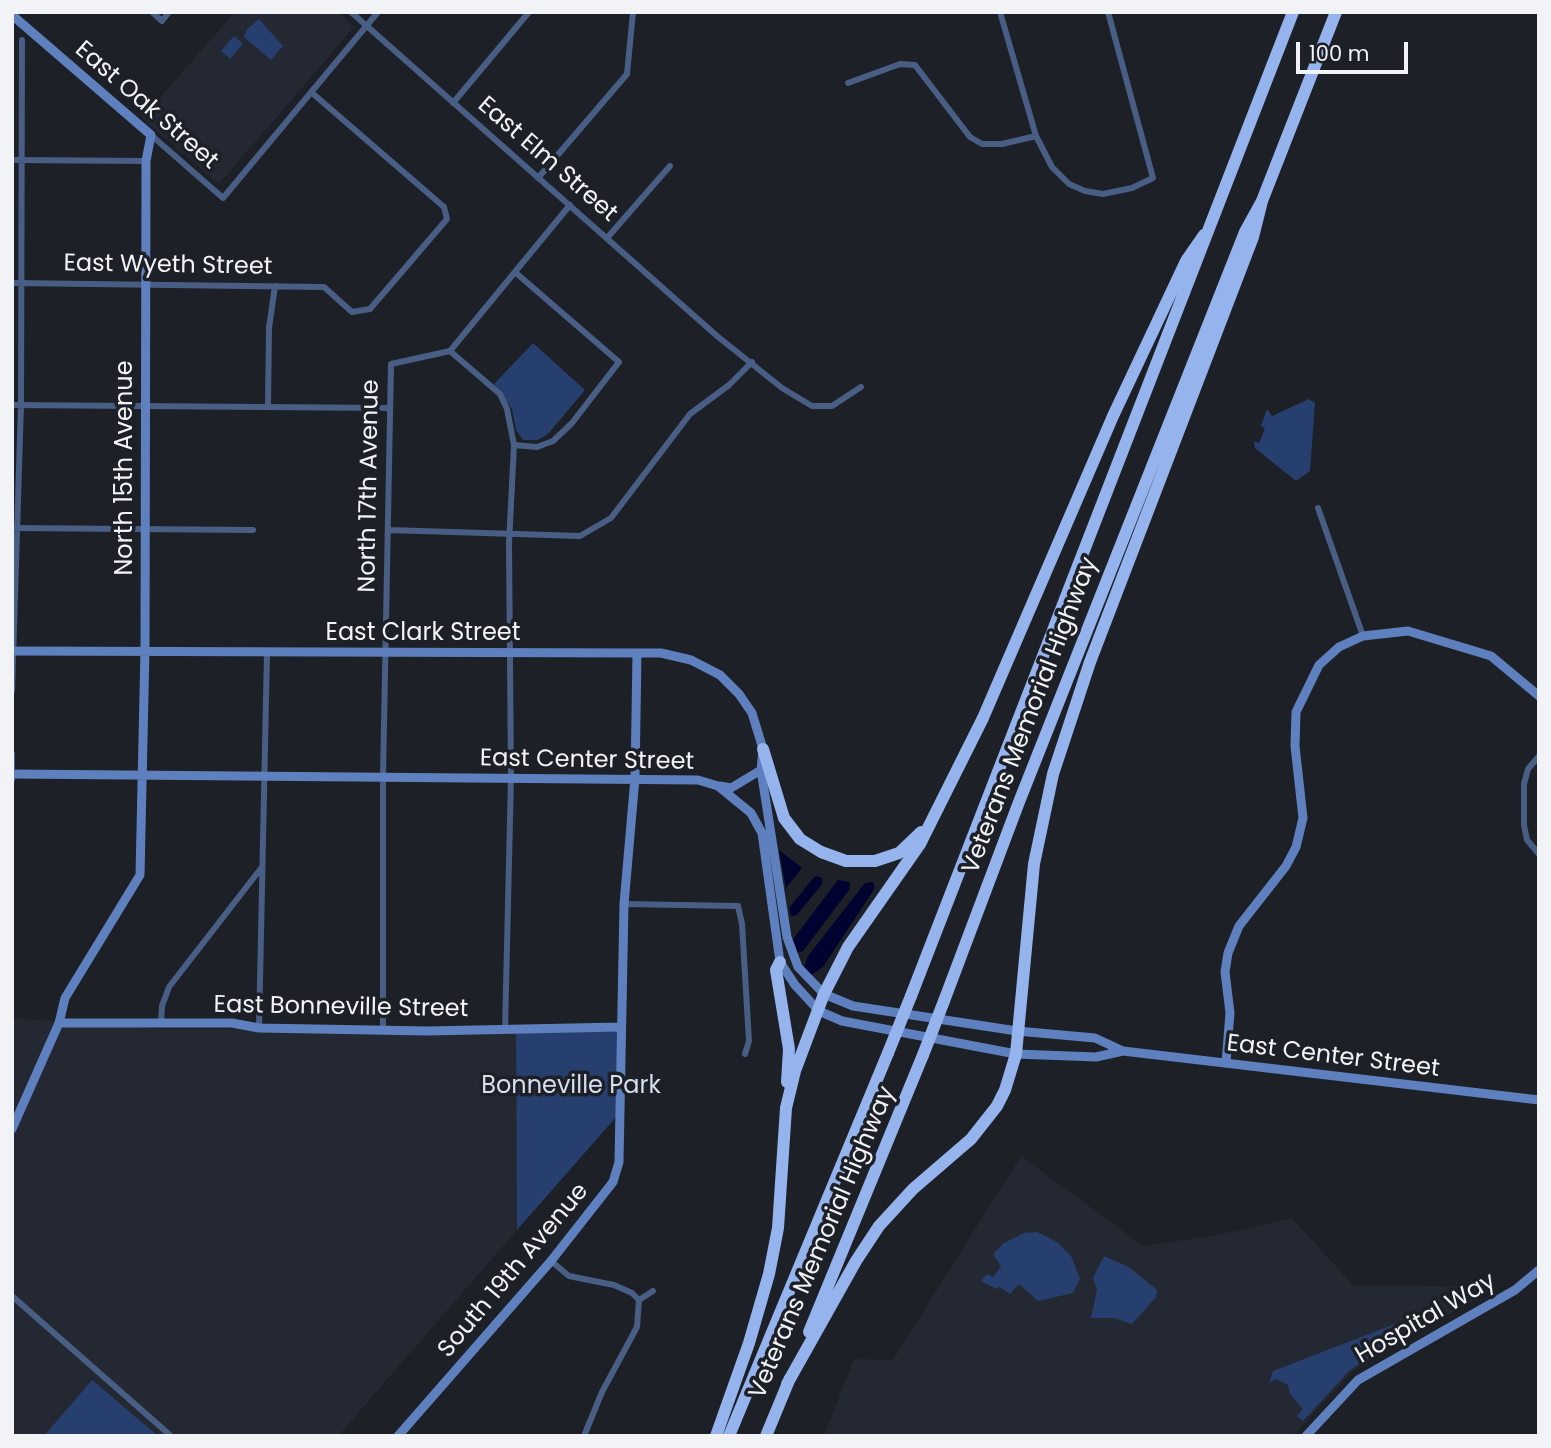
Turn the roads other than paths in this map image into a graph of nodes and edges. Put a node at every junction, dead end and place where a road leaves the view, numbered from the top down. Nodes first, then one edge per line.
1 (152, 12) edge
2 (169, 12) edge
3 (351, 12) edge
4 (378, 12) edge
5 (529, 12) edge
6 (633, 12) edge
7 (1000, 12) edge
8 (1108, 12) edge
9 (1293, 12) edge
10 (1336, 12) edge
11 (12, 15) edge
12 (366, 26) junction
13 (30, 30) junction
14 (12, 40) edge
15 (22, 40) junction
16 (848, 83) dead end
17 (312, 92) junction
18 (453, 103) junction
19 (151, 135) junction
20 (1036, 136) junction
21 (12, 160) edge
22 (22, 160) junction
23 (146, 161) junction
24 (670, 166) dead end
25 (538, 178) junction
26 (1262, 201) junction
27 (570, 205) junction
28 (1204, 235) junction
29 (607, 238) junction
30 (516, 273) junction
31 (12, 283) edge
32 (21, 283) junction
33 (145, 285) junction
34 (275, 286) junction
35 (450, 351) junction
36 (752, 362) junction
37 (861, 387) dead end
38 (12, 405) edge
39 (21, 405) junction
40 (145, 406) junction
41 (268, 406) junction
42 (390, 408) junction
43 (514, 445) junction
44 (1318, 508) dead end
45 (14, 528) edge
46 (145, 529) junction
47 (253, 530) dead end
48 (388, 530) junction
49 (510, 532) junction
50 (1363, 636) junction
51 (145, 649) junction
52 (13, 651) edge
53 (267, 653) junction
54 (637, 653) junction
55 (386, 654) junction
56 (509, 654) junction
57 (12, 691) edge
58 (1539, 696) edge
59 (763, 750) junction
60 (12, 754) edge
61 (1539, 756) edge
62 (761, 770) junction
63 (12, 774) edge
64 (142, 775) junction
65 (264, 775) junction
66 (383, 776) junction
67 (511, 778) junction
68 (635, 778) junction
69 (12, 780) edge
70 (718, 786) junction
71 (932, 818) junction
72 (1539, 853) edge
73 (263, 865) junction
74 (624, 904) junction
75 (780, 962) junction
76 (824, 994) junction
77 (819, 1011) junction
78 (59, 1023) junction
79 (161, 1024) junction
80 (621, 1027) junction
81 (260, 1028) junction
82 (383, 1030) junction
83 (505, 1030) junction
84 (1017, 1031) junction
85 (1123, 1051) junction
86 (745, 1054) dead end
87 (1016, 1054) junction
88 (1226, 1063) junction
89 (1539, 1100) edge
90 (786, 1108) junction
91 (12, 1129) edge
92 (551, 1261) junction
93 (1539, 1270) edge
94 (653, 1291) dead end
95 (12, 1296) edge
96 (639, 1300) junction
97 (787, 1384) junction
98 (172, 1436) edge
99 (398, 1436) edge
100 (584, 1436) edge
101 (716, 1436) edge
102 (729, 1436) edge
103 (766, 1436) edge
104 (1306, 1436) edge

1 - 2 street
3 - 12 street, East Elm Street
4 - 12 street
5 - 18 street
6 - 25 street
7 - 20 street
8 - 20 street
9 - 28 highway, Veterans Memorial Highway
10 - 26 highway, Veterans Memorial Highway
11 - 13 street, East Oak Street
12 - 17 street
12 - 18 street, East Elm Street
13 - 15 street
13 - 19 street, East Oak Street
14 - 15 street
15 - 22 street
16 - 20 street
17 - 19 street, East Oak Street
17 - 34 street, East Wyeth Street
18 - 25 street, East Elm Street
19 - 23 street, North 15th Avenue
21 - 22 street
22 - 23 street
22 - 32 street
23 - 33 street, North 15th Avenue
24 - 29 street
25 - 27 street, East Elm Street
26 - 84 highway
26 - 97 highway, Veterans Memorial Highway, bridge
27 - 29 street, East Elm Street
27 - 30 street
28 - 71 highway
28 - 102 highway, Veterans Memorial Highway, bridge
29 - 36 street, East Elm Street
30 - 35 street
30 - 43 street
31 - 32 street, East Wyeth Street
32 - 33 street, East Wyeth Street
32 - 39 street
33 - 34 street, East Wyeth Street
33 - 40 street, North 15th Avenue
34 - 41 street
35 - 42 street, North 17th Avenue
35 - 43 street
36 - 37 street, East Elm Street
36 - 49 street
38 - 39 street
39 - 40 street
39 - 45 street
40 - 41 street
40 - 46 street, North 15th Avenue
41 - 42 street
42 - 48 street, North 17th Avenue
43 - 49 street
44 - 50 street
45 - 46 street
45 - 52 street
46 - 47 street
46 - 51 street, North 15th Avenue
48 - 49 street
48 - 55 street, North 17th Avenue
49 - 56 street
50 - 58 street
50 - 88 street
51 - 52 street, East Clark Street
51 - 53 street, East Clark Street
51 - 64 street, North 15th Avenue
52 - 57 street
53 - 55 street, East Clark Street
53 - 65 street
54 - 56 street, East Clark Street
54 - 59 street, East Clark Street
54 - 68 street, South 19th Avenue
55 - 56 street, East Clark Street
55 - 66 street, North 17th Avenue
56 - 67 street
59 - 62 street, East Clark Street
59 - 71 highway
60 - 63 street
61 - 72 street
62 - 70 street
62 - 76 street, East Center Street
63 - 64 street, East Center Street
63 - 69 street
64 - 65 street, East Center Street
64 - 78 street, North 15th Avenue
65 - 66 street, East Center Street
65 - 73 street
66 - 67 street, East Center Street
66 - 82 street, North 17th Avenue
67 - 68 street, East Center Street
67 - 83 street
68 - 70 street, East Center Street
68 - 74 street, South 19th Avenue
70 - 75 street, East Center Street
71 - 76 highway
73 - 79 street
73 - 81 street
74 - 80 street, South 19th Avenue
74 - 86 street
75 - 77 street, East Center Street
75 - 90 highway
76 - 77 highway
76 - 84 street, East Center Street
77 - 87 street, East Center Street
77 - 90 highway
78 - 79 street, East Bonneville Street
78 - 91 street, North 15th Avenue
79 - 81 street, East Bonneville Street
80 - 83 street, East Bonneville Street
80 - 92 street, South 19th Avenue
81 - 82 street, East Bonneville Street
82 - 83 street, East Bonneville Street
84 - 85 street, East Center Street
84 - 87 highway
85 - 87 street, East Center Street
85 - 88 street, East Center Street
87 - 97 highway
88 - 89 street, East Center Street
90 - 101 highway
92 - 96 street
92 - 99 street, South 19th Avenue
93 - 104 street, Hospital Way
94 - 96 street
95 - 98 street
96 - 100 street
97 - 103 highway, Veterans Memorial Highway

